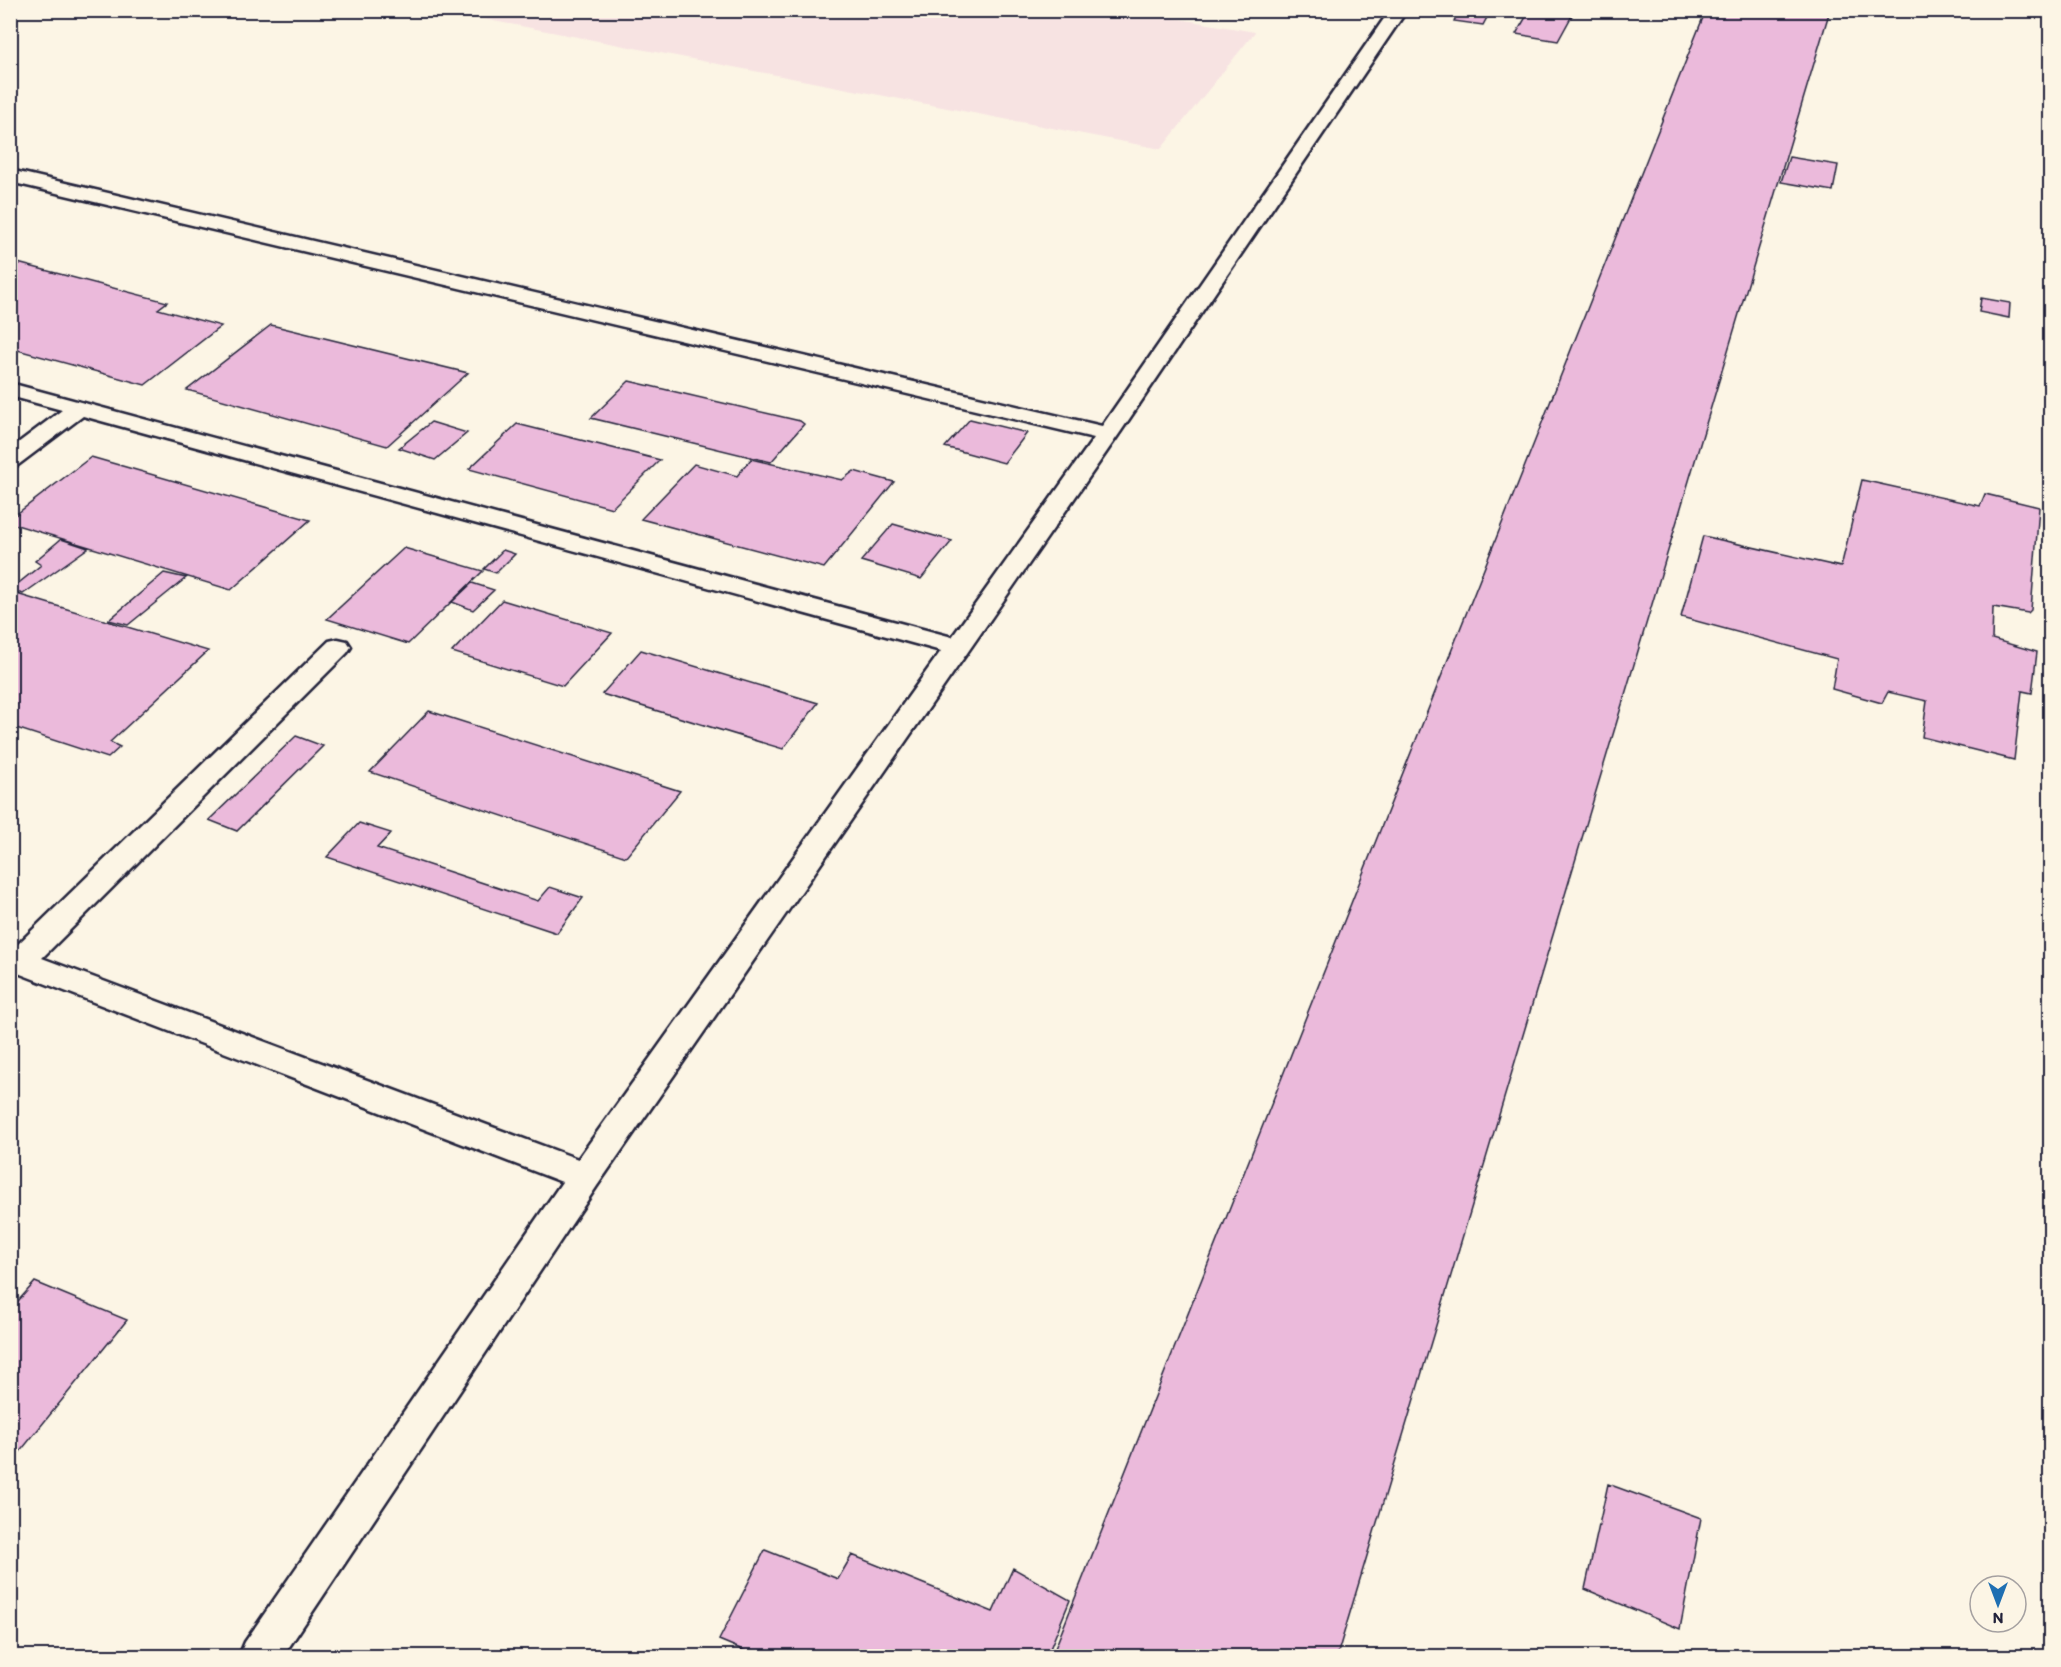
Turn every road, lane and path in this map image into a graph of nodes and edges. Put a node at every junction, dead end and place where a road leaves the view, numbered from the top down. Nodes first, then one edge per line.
1 (1399, 10) edge
2 (10, 176) edge
3 (10, 389) edge
4 (79, 408) junction
5 (1108, 434) junction
6 (10, 460) edge
7 (338, 647) dead end
8 (958, 647) junction
9 (15, 960) edge
10 (585, 1176) junction
11 (259, 1656) edge

1 - 5 lane
2 - 5 lane
3 - 4 lane
4 - 6 lane
4 - 8 lane
5 - 8 lane
7 - 9 lane
8 - 10 lane
9 - 10 lane
10 - 11 lane

